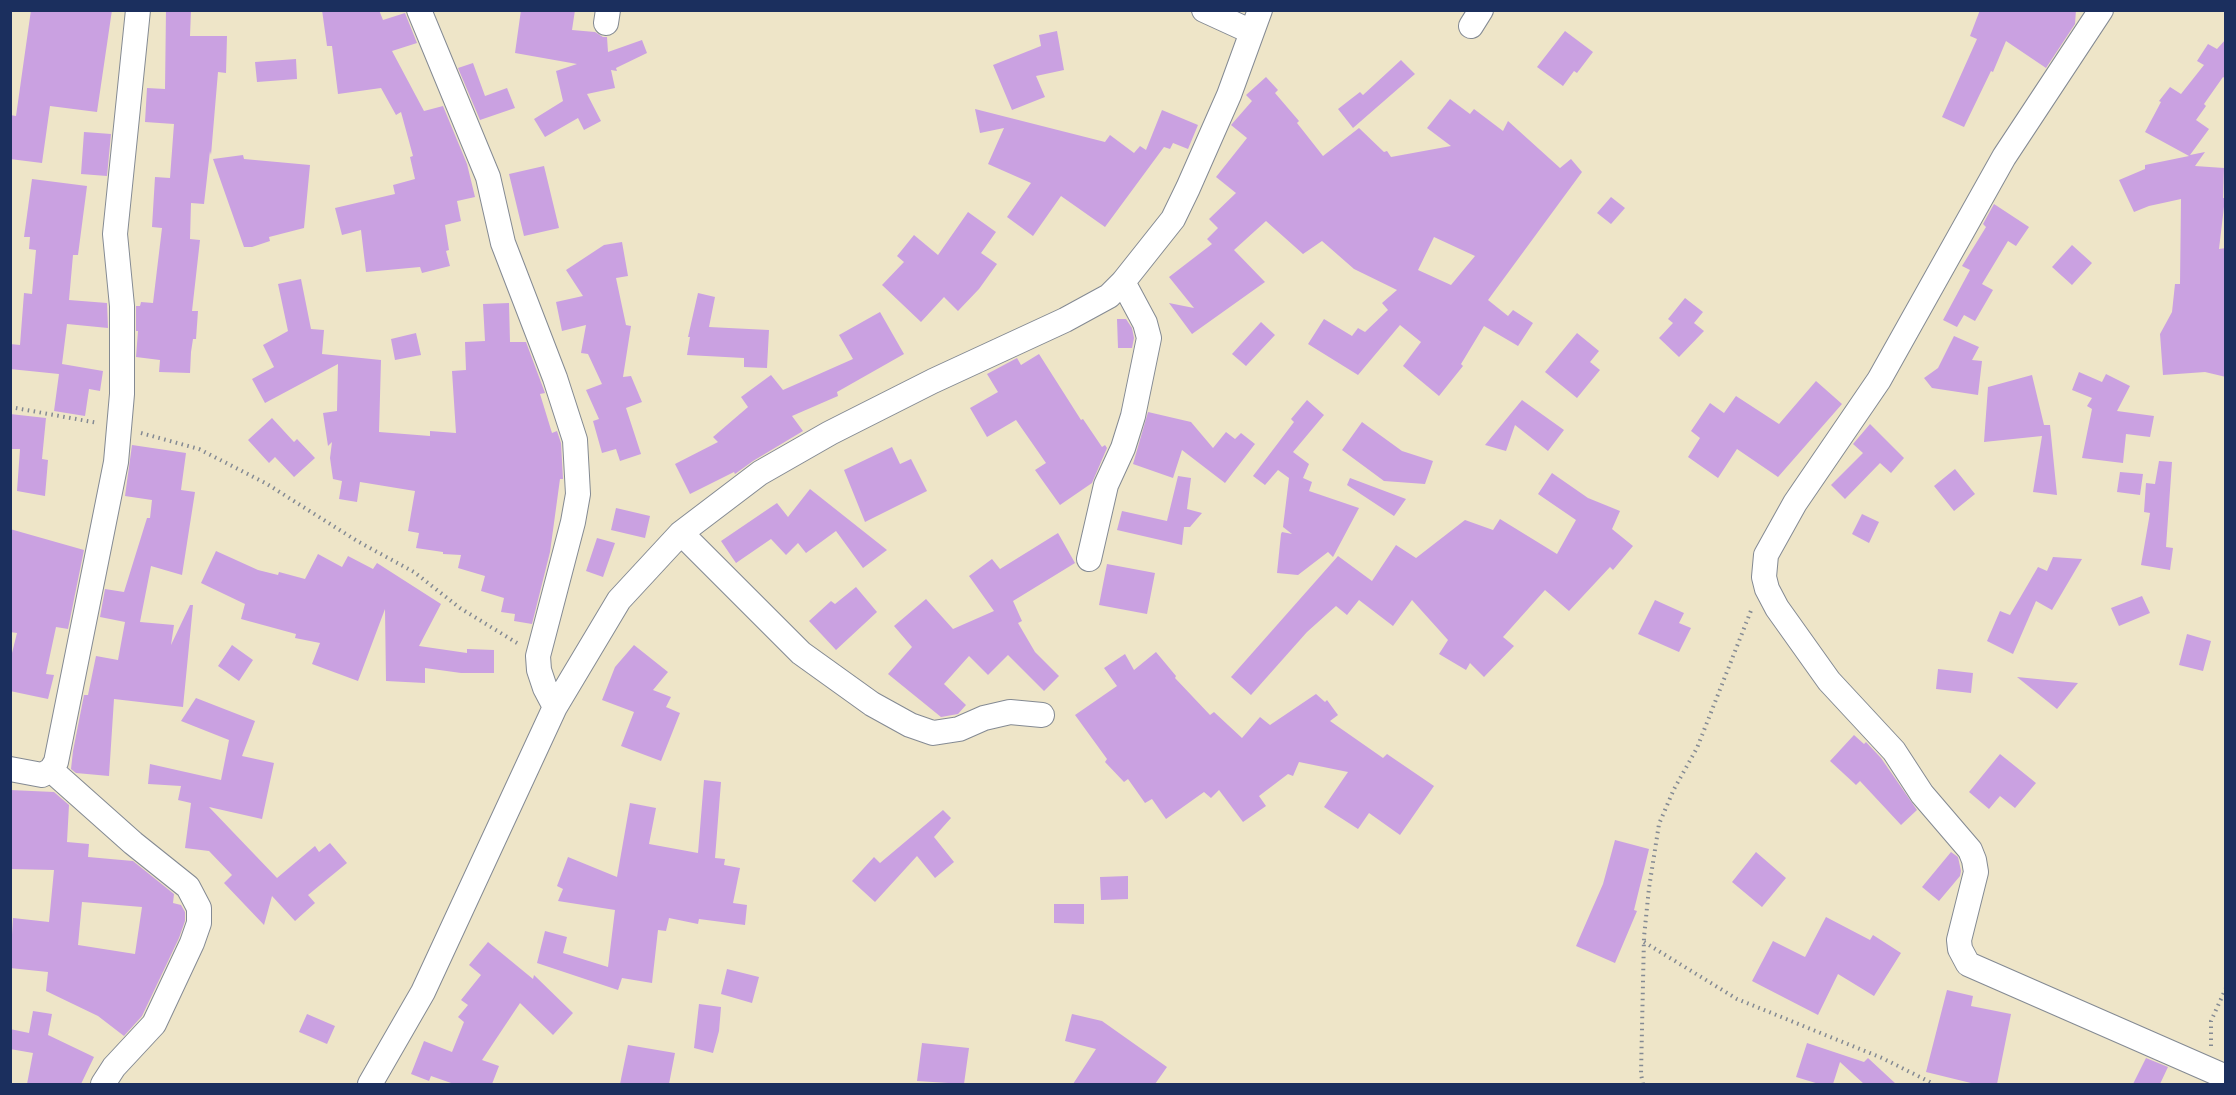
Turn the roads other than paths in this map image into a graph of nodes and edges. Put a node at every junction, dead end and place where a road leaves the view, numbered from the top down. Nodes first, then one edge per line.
1 (138, 10) edge
2 (419, 10) edge
3 (1204, 10) edge
4 (2101, 10) edge
5 (1256, 21) edge
6 (1123, 282) junction
7 (681, 534) junction
8 (1089, 559) dead end
9 (555, 707) junction
10 (1042, 715) dead end
11 (10, 769) edge
12 (51, 770) junction
13 (2221, 1075) edge
14 (103, 1084) edge
15 (370, 1084) edge

1 - 12 street
2 - 9 street
3 - 5 street
4 - 13 street
5 - 6 street
6 - 7 street
6 - 8 street
7 - 9 street
7 - 10 street
9 - 15 street
11 - 12 street
12 - 14 street

